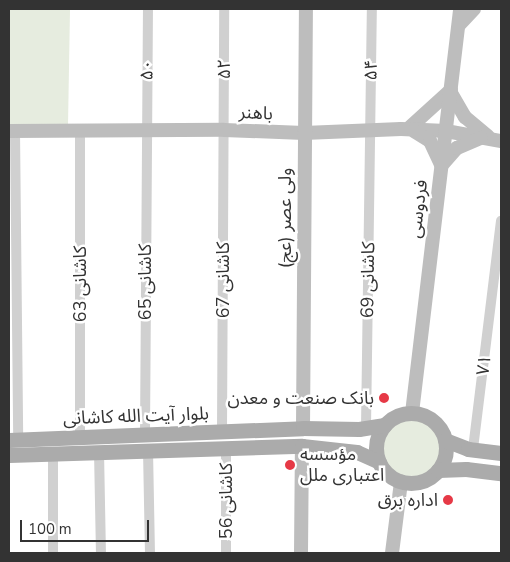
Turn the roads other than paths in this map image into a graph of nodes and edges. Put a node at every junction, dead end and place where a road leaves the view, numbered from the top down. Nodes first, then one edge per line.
1 (148, 9) edge
2 (224, 9) edge
3 (306, 9) edge
4 (372, 9) edge
5 (474, 9) edge
6 (457, 15) edge
7 (451, 90) junction
8 (224, 130) junction
9 (408, 130) junction
10 (12, 131) edge
11 (80, 131) junction
12 (146, 131) junction
13 (370, 131) junction
14 (446, 131) junction
15 (304, 134) junction
16 (494, 139) edge
17 (442, 165) junction
18 (501, 221) edge
19 (412, 413) junction
20 (385, 425) junction
21 (302, 428) junction
22 (362, 429) junction
23 (222, 431) junction
24 (145, 434) junction
25 (80, 437) junction
26 (13, 440) edge
27 (445, 440) junction
28 (302, 446) junction
29 (226, 448) junction
30 (471, 449) junction
31 (148, 450) junction
32 (99, 452) junction
33 (356, 452) junction
34 (53, 453) junction
35 (501, 453) edge
36 (9, 455) edge
37 (379, 462) junction
38 (466, 469) junction
39 (438, 470) junction
40 (501, 473) edge
41 (401, 482) junction
42 (53, 553) edge
43 (101, 553) edge
44 (150, 553) edge
45 (226, 553) edge
46 (301, 553) edge
47 (392, 553) edge

1 - 12 street, ۵۰
2 - 8 street, ۵۲
3 - 15 main road, ولی عصر (عج)
4 - 13 street, ۵۴
5 - 6 main road
6 - 7 main road, فردوسی
7 - 9 main road
7 - 14 main road, فردوسی
7 - 16 main road
8 - 12 main road, باهنر
8 - 15 main road, باهنر
8 - 23 street, کاشانی 67
9 - 13 main road, باهنر
9 - 14 main road, باهنر
9 - 17 main road
10 - 11 main road, باهنر
10 - 26 street
11 - 12 main road, باهنر
11 - 25 street, کاشانی 63
12 - 24 street, کاشانی 65
13 - 15 main road, باهنر
13 - 22 street, کاشانی 69
14 - 16 main road, باهنر
14 - 17 main road, فردوسی
15 - 21 main road, ولی عصر (عج)
16 - 17 main road
17 - 19 main road, فردوسی
18 - 30 street, ۷۱
19 - 20 main road
19 - 27 main road
20 - 22 main road, بلوار آیت الله کاشانی
20 - 37 main road
21 - 22 main road, بلوار آیت الله کاشانی
21 - 23 main road, بلوار آیت الله کاشانی
22 - 33 main road
23 - 24 main road, بلوار آیت الله کاشانی
24 - 25 main road, بلوار آیت الله کاشانی
25 - 26 main road, بلوار آیت الله کاشانی
27 - 30 main road
27 - 39 main road
28 - 29 main road, بلوار آیت الله کاشانی
28 - 33 main road, بلوار آیت الله کاشانی
28 - 46 main road
29 - 31 main road, بلوار آیت الله کاشانی
29 - 45 street, کاشانی 56
30 - 35 main road
30 - 38 main road
31 - 32 main road, بلوار آیت الله کاشانی
31 - 44 street
32 - 34 main road, بلوار آیت الله کاشانی
32 - 43 street
33 - 37 main road, بلوار آیت الله کاشانی
34 - 36 main road, بلوار آیت الله کاشانی
34 - 42 street
37 - 41 main road
38 - 39 main road
38 - 40 main road
39 - 41 main road
41 - 47 main road

